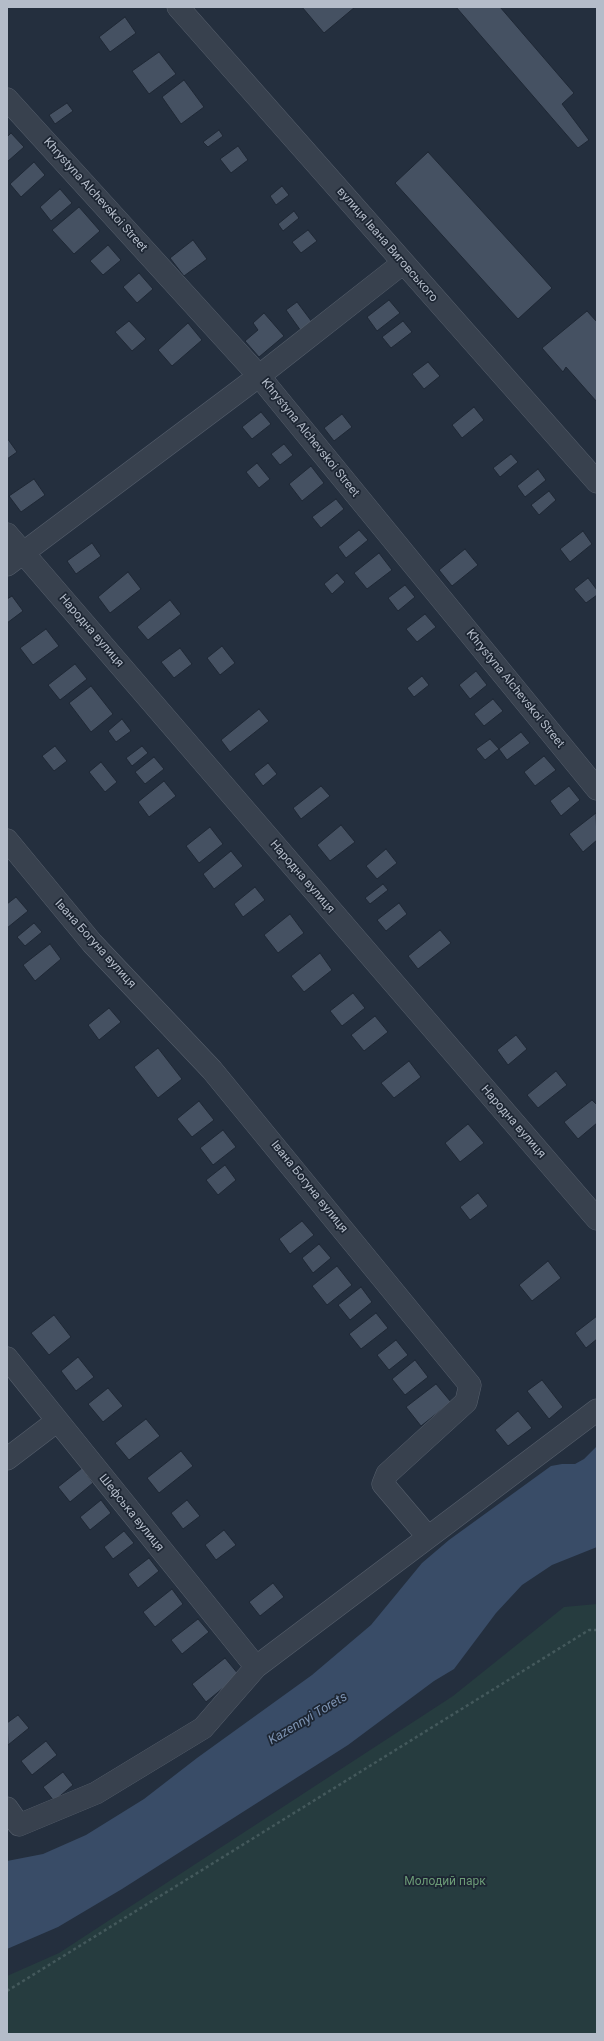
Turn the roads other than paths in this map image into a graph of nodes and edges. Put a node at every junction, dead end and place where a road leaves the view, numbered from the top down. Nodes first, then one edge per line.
1 (178, 7) edge
2 (7, 99) edge
3 (403, 263) junction
4 (259, 376) junction
5 (597, 482) edge
6 (7, 534) edge
7 (15, 559) edge
8 (597, 789) edge
9 (7, 840) edge
10 (597, 1219) edge
11 (7, 1358) edge
12 (597, 1410) edge
13 (57, 1421) junction
14 (7, 1459) edge
15 (428, 1537) junction
16 (256, 1667) junction
17 (7, 1808) edge

1 - 3 street, вулиця Івана Виговського
2 - 4 street, Khrystyna Alchevskoi Street
3 - 4 street
3 - 5 street, вулиця Івана Виговського
4 - 7 street
4 - 8 street, Khrystyna Alchevskoi Street
6 - 7 street, Народна вулиця
7 - 10 street, Народна вулиця
9 - 15 street, Івана Богуна вулиця
11 - 13 street, Шефська вулиця
12 - 15 street
13 - 14 street
13 - 16 street, Шефська вулиця
15 - 16 street
16 - 17 street

